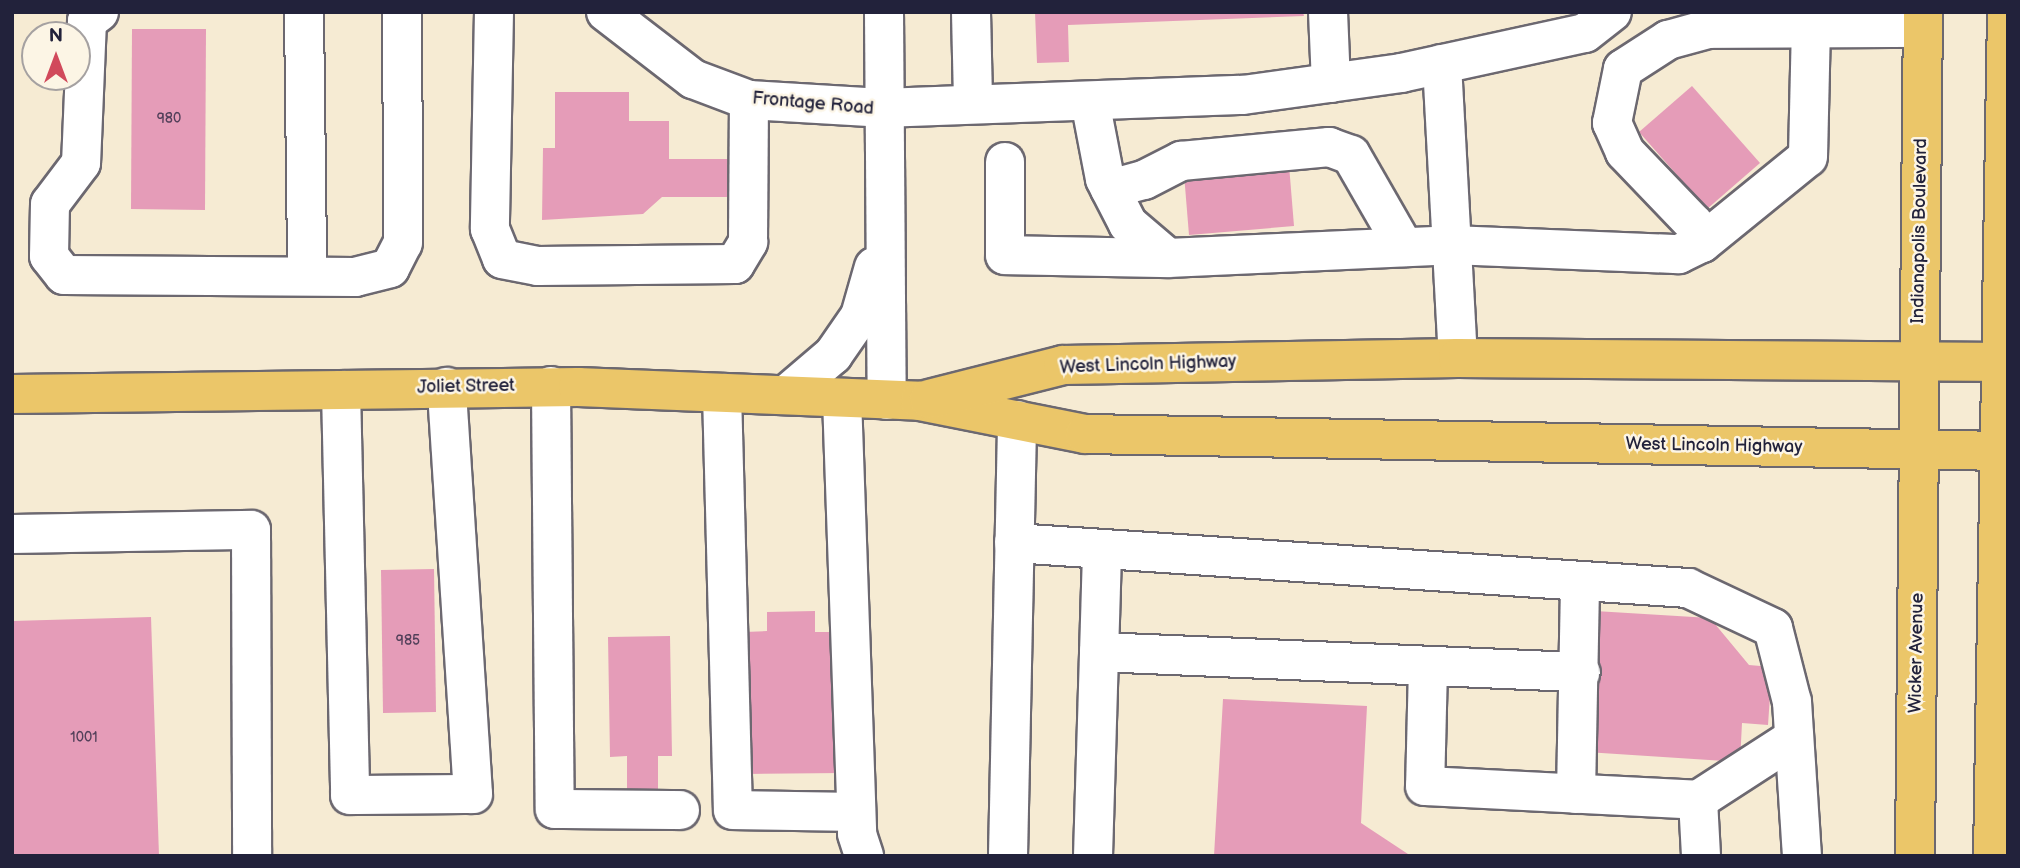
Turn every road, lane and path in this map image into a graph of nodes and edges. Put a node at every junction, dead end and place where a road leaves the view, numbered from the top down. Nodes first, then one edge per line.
1 (304, 12) edge
2 (402, 12) edge
3 (494, 12) edge
4 (606, 12) edge
5 (884, 12) edge
6 (971, 12) edge
7 (1328, 12) edge
8 (1612, 12) edge
9 (2007, 12) edge
10 (93, 17) edge
11 (1923, 20) edge
12 (1811, 26) junction
13 (1442, 64) junction
14 (1331, 83) junction
15 (749, 100) junction
16 (1090, 101) junction
17 (973, 103) junction
18 (882, 108) junction
19 (1006, 162) dead end
20 (1110, 189) junction
21 (884, 235) junction
22 (1702, 243) junction
23 (1451, 245) junction
24 (1404, 247) junction
25 (1168, 258) junction
26 (307, 276) junction
27 (1458, 358) junction
28 (1919, 361) junction
29 (2005, 362) edge
30 (551, 386) junction
31 (446, 387) junction
32 (341, 390) junction
33 (722, 393) junction
34 (12, 394) edge
35 (786, 396) junction
36 (842, 398) junction
37 (904, 401) junction
38 (1017, 420) junction
39 (1918, 449) junction
40 (2006, 451) edge
41 (12, 534) edge
42 (1014, 542) junction
43 (1102, 549) junction
44 (1580, 581) junction
45 (1099, 652) junction
46 (1428, 667) junction
47 (1581, 672) junction
48 (1795, 756) junction
49 (1576, 794) junction
50 (1698, 800) junction
51 (680, 810) dead end
52 (856, 812) junction
53 (252, 856) edge
54 (864, 856) edge
55 (1008, 856) edge
56 (1093, 856) edge
57 (1701, 856) edge
58 (1802, 856) edge
59 (1915, 856) edge
60 (1993, 856) edge

1 - 26 street
2 - 26 street
3 - 15 street
4 - 15 street, Frontage Road
5 - 18 street
6 - 17 street
7 - 14 street
8 - 13 street
9 - 29 main road
10 - 26 street
11 - 12 street
11 - 28 main road, Indianapolis Boulevard
12 - 22 street
12 - 22 street
13 - 14 street
13 - 23 street
14 - 16 street
15 - 18 street, Frontage Road
16 - 17 street
16 - 20 street
17 - 18 street
18 - 21 street, Frontage Road
19 - 25 street
20 - 24 street
20 - 25 street
21 - 35 street
21 - 37 street, Frontage Road
22 - 23 street
23 - 24 street
23 - 27 street
24 - 25 street
27 - 28 main road, West Lincoln Highway
27 - 37 main road, West Lincoln Highway
28 - 29 main road, West Lincoln Highway
28 - 39 main road, Indianapolis Boulevard
29 - 40 main road
30 - 31 main road, Joliet Street
30 - 33 main road, Joliet Street
30 - 51 street
31 - 32 main road, Joliet Street
31 - 32 street
32 - 34 main road, Joliet Street
33 - 35 main road, Joliet Street
33 - 52 street
35 - 36 main road, Joliet Street
36 - 37 main road, Joliet Street
36 - 52 street
37 - 38 main road, West Lincoln Highway
38 - 39 main road, West Lincoln Highway
38 - 42 street
39 - 40 main road, West Lincoln Highway
39 - 59 main road, Wicker Avenue
40 - 60 main road
41 - 53 street
42 - 43 street
42 - 55 street
43 - 44 street
43 - 45 street
44 - 47 street
44 - 48 street
45 - 46 street
45 - 56 street
46 - 47 street
46 - 49 street
47 - 49 street
48 - 50 street
48 - 58 street
49 - 50 street
50 - 57 street
52 - 54 street

